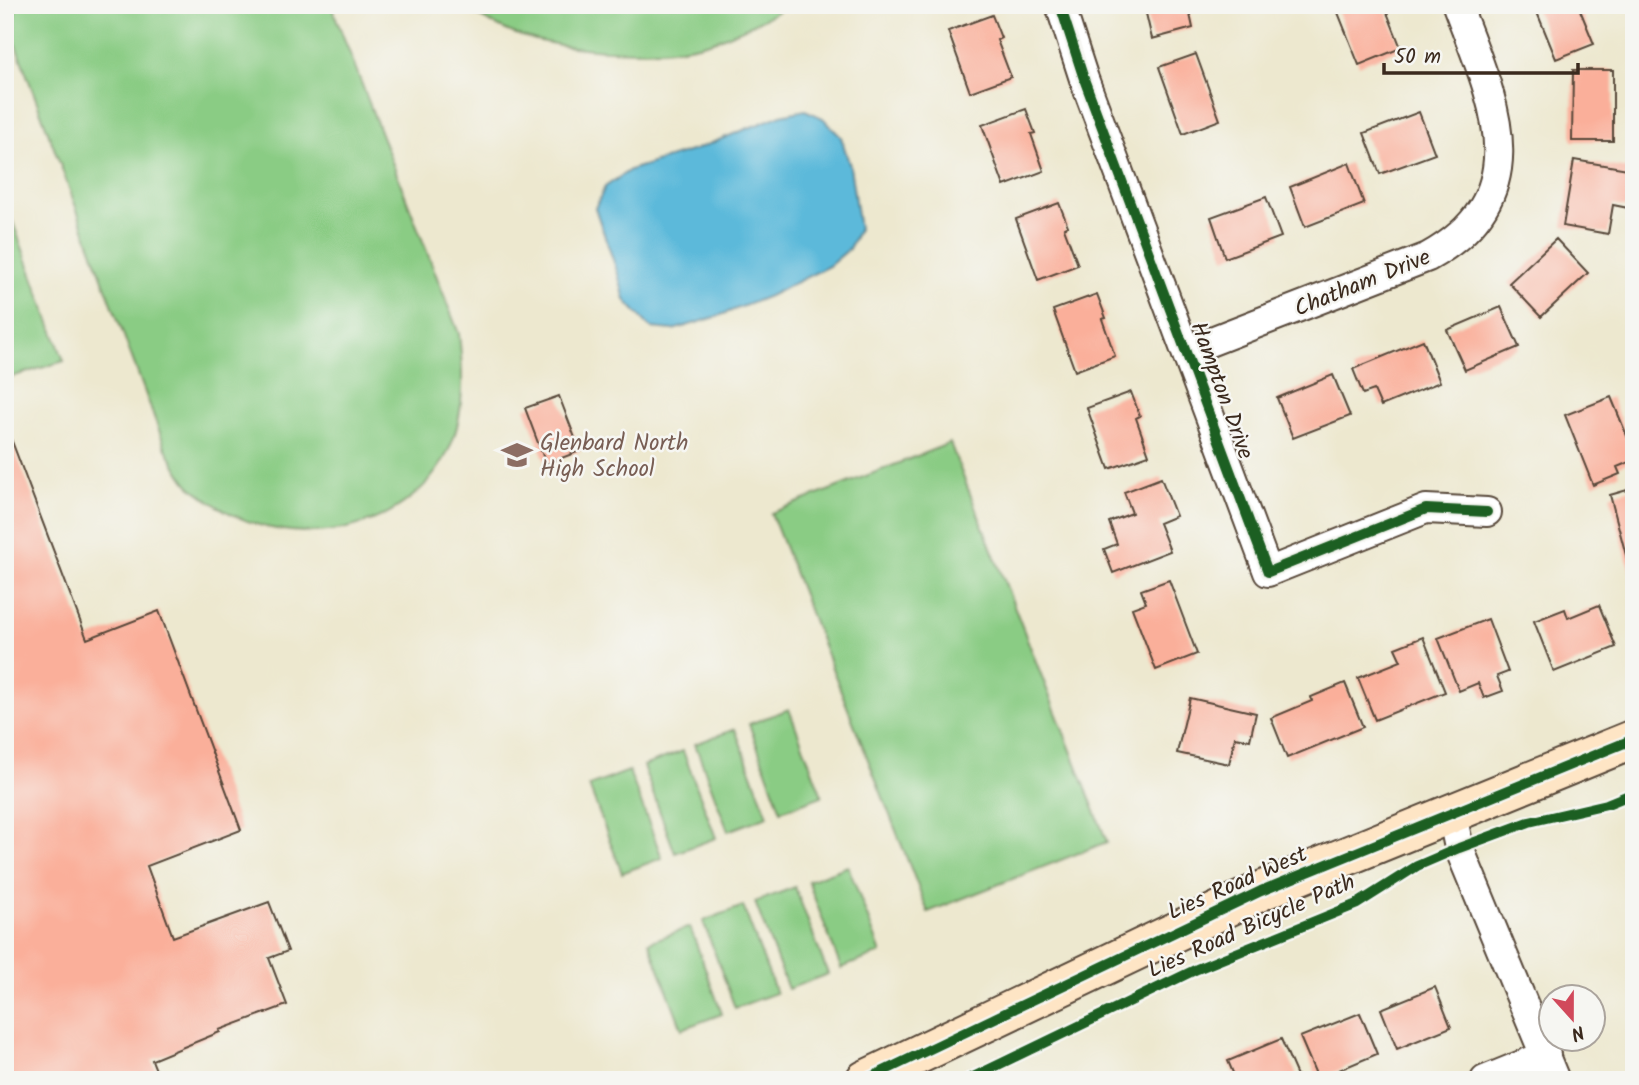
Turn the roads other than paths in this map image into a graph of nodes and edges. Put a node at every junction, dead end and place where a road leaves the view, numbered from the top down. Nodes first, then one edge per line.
1 (1060, 5) edge
2 (1457, 5) edge
3 (1186, 351) junction
4 (1487, 512) dead end
5 (1634, 739) edge
6 (1452, 814) junction
7 (1551, 1067) edge
8 (865, 1080) edge
9 (1485, 1080) edge

1 - 3 street, Hampton Drive
2 - 3 street, Chatham Drive
3 - 4 street, Hampton Drive
5 - 6 street, Lies Road West
6 - 7 street
6 - 8 street, Lies Road West
7 - 9 street

